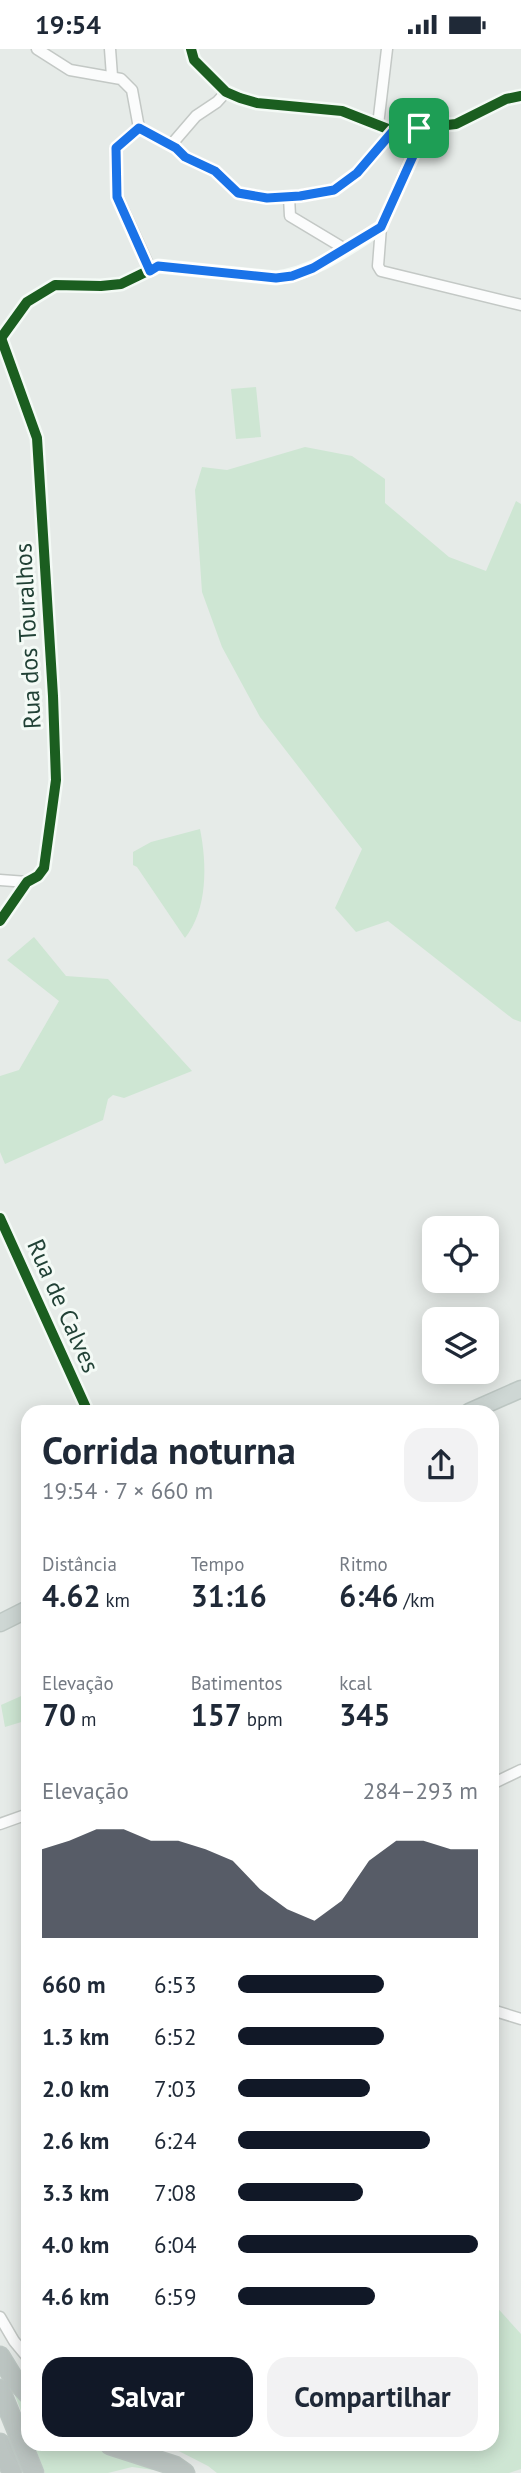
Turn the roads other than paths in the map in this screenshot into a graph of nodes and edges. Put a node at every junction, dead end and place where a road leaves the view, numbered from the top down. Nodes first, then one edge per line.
1 (37, 49) edge
2 (110, 49) edge
3 (191, 49) edge
4 (387, 49) edge
5 (112, 76) junction
6 (521, 87) edge
7 (226, 92) junction
8 (516, 97) edge
9 (378, 125) junction
10 (139, 128) junction
11 (419, 128) junction
12 (393, 131) junction
13 (171, 145) junction
14 (289, 197) junction
15 (381, 227) junction
16 (345, 249) junction
17 (150, 271) junction
18 (521, 306) edge
19 (0, 338) edge
20 (0, 880) edge
21 (27, 882) junction
22 (0, 921) edge
23 (0, 1218) edge
24 (521, 1389) edge
25 (85, 1405) edge
26 (485, 1405) edge
27 (21, 1612) edge
28 (0, 1623) edge
29 (521, 1770) edge
30 (499, 1781) edge
31 (21, 1816) edge
32 (0, 1824) edge
33 (499, 2012) edge
34 (521, 2019) edge
35 (0, 2317) edge
36 (21, 2350) edge
37 (0, 2357) edge
38 (21, 2386) edge
39 (0, 2389) edge
40 (21, 2441) edge
41 (0, 2442) edge
42 (25, 2451) edge
43 (130, 2451) edge
44 (12, 2473) edge
45 (34, 2473) edge
46 (185, 2473) edge

1 - 5 street
2 - 5 street
3 - 7 street
4 - 9 street
5 - 10 street
6 - 8 street
7 - 9 street
7 - 13 street
8 - 11 street
9 - 12 street
10 - 13 street
10 - 17 street
11 - 12 street
11 - 15 street
12 - 14 street
13 - 14 street
14 - 16 street
15 - 16 street
15 - 18 street
16 - 17 street
17 - 19 street
19 - 21 street, Rua dos Touralhos
20 - 21 street
21 - 22 street, Rua dos Touralhos
23 - 25 street, Rua de Calves
24 - 26 main road
27 - 28 main road
29 - 30 street
31 - 32 street
33 - 34 street
35 - 36 street
37 - 38 highway
39 - 40 highway
41 - 44 highway
42 - 45 highway
43 - 46 highway

